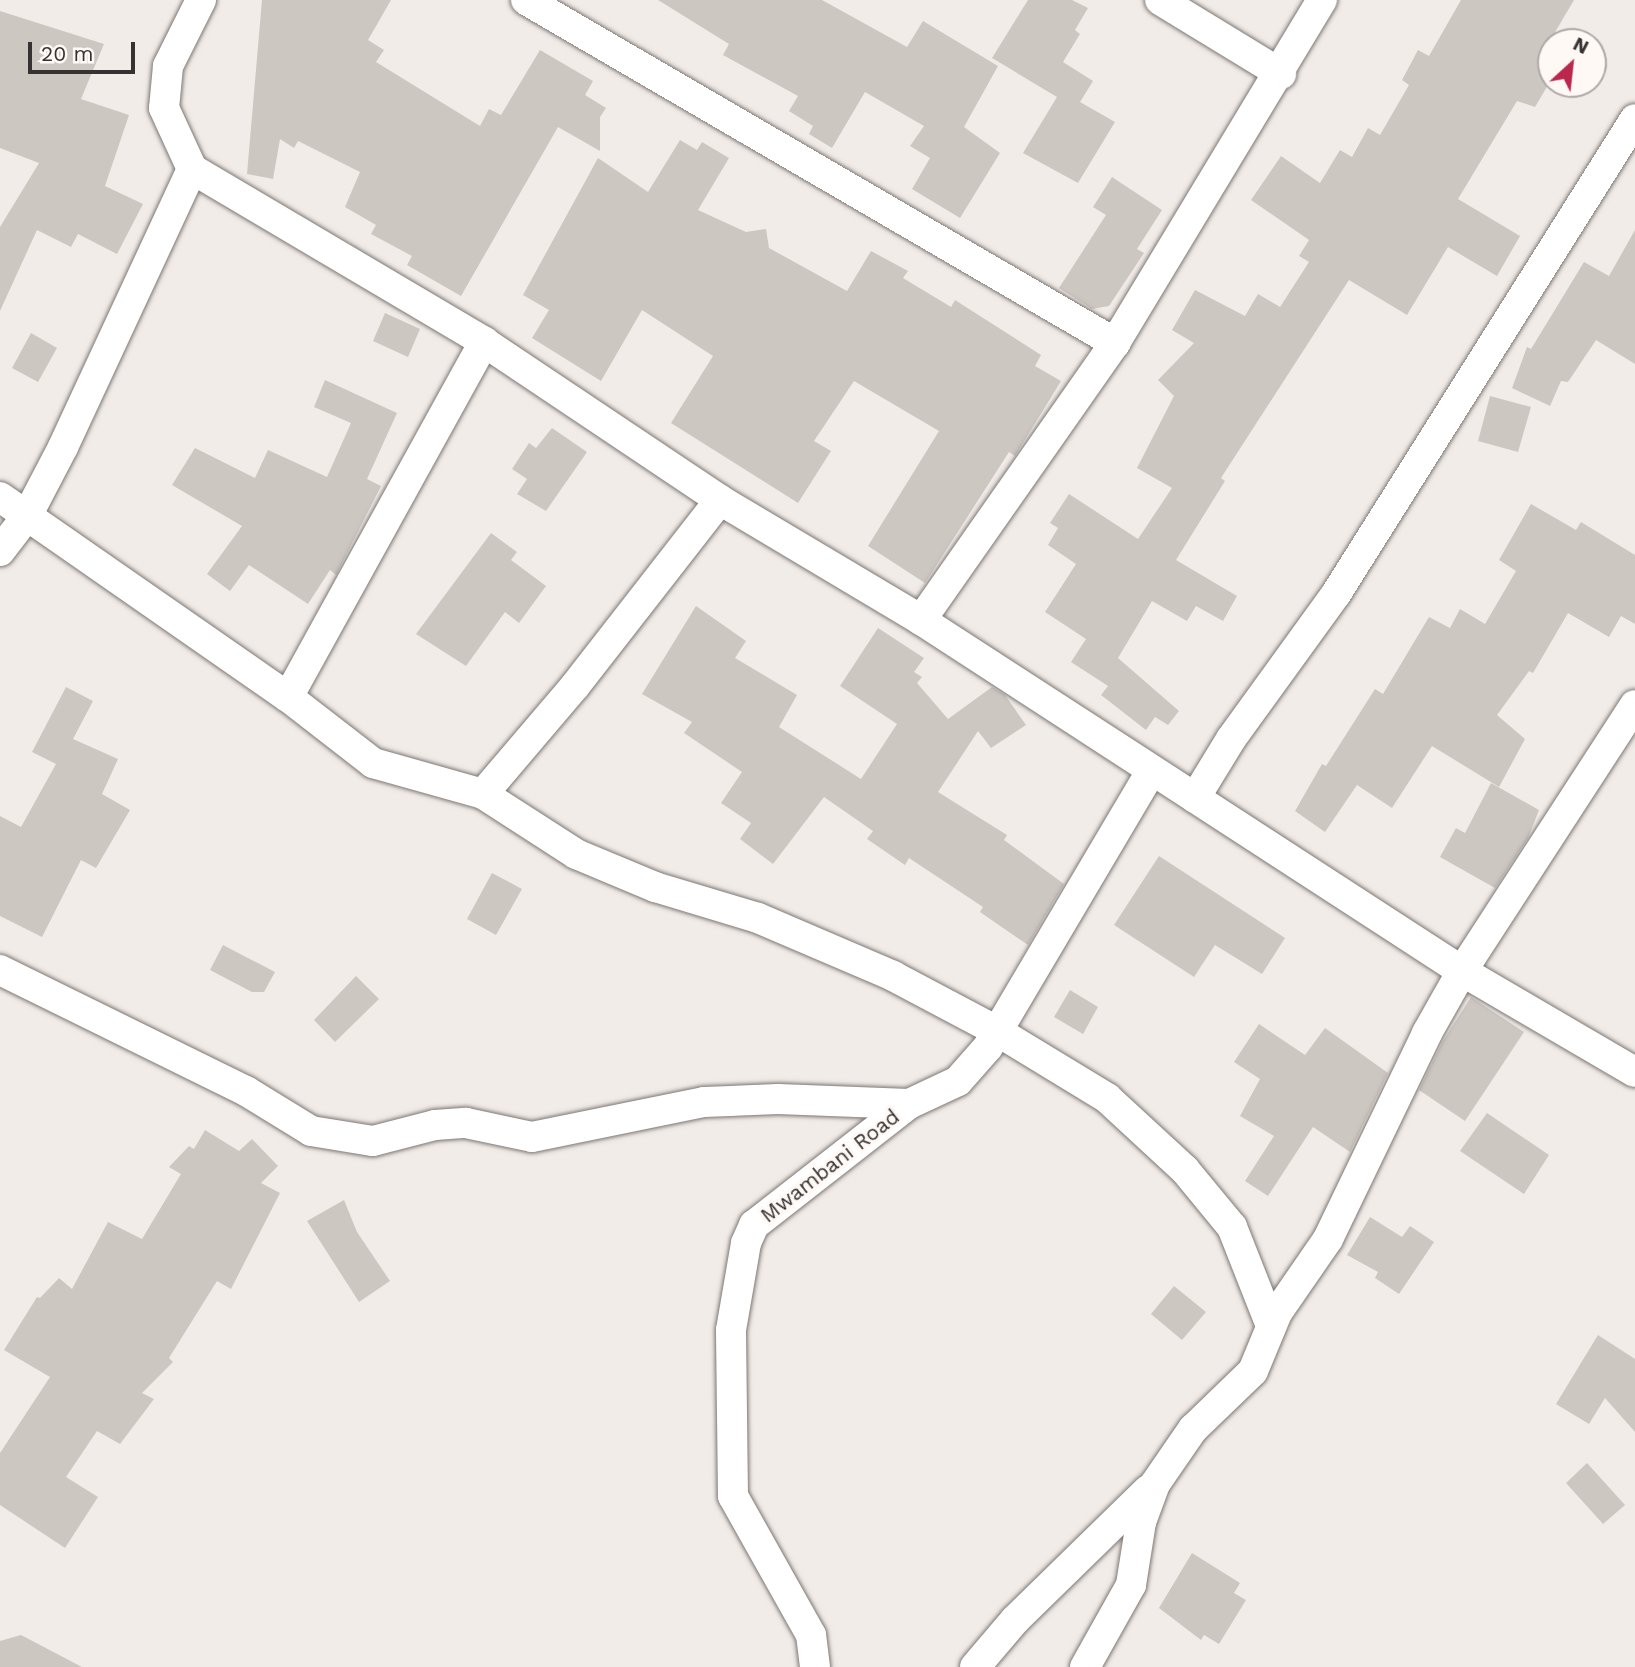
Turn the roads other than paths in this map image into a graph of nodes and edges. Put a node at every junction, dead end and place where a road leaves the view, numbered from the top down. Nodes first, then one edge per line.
1 (201, 0) edge
2 (526, 0) edge
3 (1160, 0) edge
4 (1322, 0) edge
5 (1281, 74) junction
6 (1635, 119) edge
7 (191, 169) junction
8 (484, 342) junction
9 (1115, 343) junction
10 (0, 497) edge
11 (720, 500) junction
12 (27, 516) junction
13 (3, 544) edge
14 (920, 620) junction
15 (288, 697) junction
16 (1635, 705) edge
17 (1151, 771) junction
18 (483, 794) junction
19 (1195, 798) junction
20 (0, 970) edge
21 (1462, 971) junction
22 (993, 1039) junction
23 (1635, 1072) edge
24 (909, 1104) junction
25 (1271, 1326) junction
26 (1155, 1484) junction
27 (816, 1667) edge
28 (975, 1667) edge
29 (1085, 1667) edge

1 - 7 street
2 - 9 street
3 - 5 street
4 - 5 street
5 - 9 street
6 - 19 street
7 - 8 street
7 - 12 street
8 - 11 street
8 - 15 street
9 - 14 street
10 - 12 street
11 - 14 street
11 - 18 street
12 - 13 street
12 - 15 street
14 - 17 street
15 - 18 street
16 - 21 street
17 - 19 street
17 - 22 street, Mwambani Road
18 - 22 street
19 - 21 street
20 - 24 street
21 - 23 street
21 - 25 street
22 - 24 street, Mwambani Road
22 - 25 street
24 - 27 street, Mwambani Road
25 - 26 street
26 - 28 street
26 - 29 street

